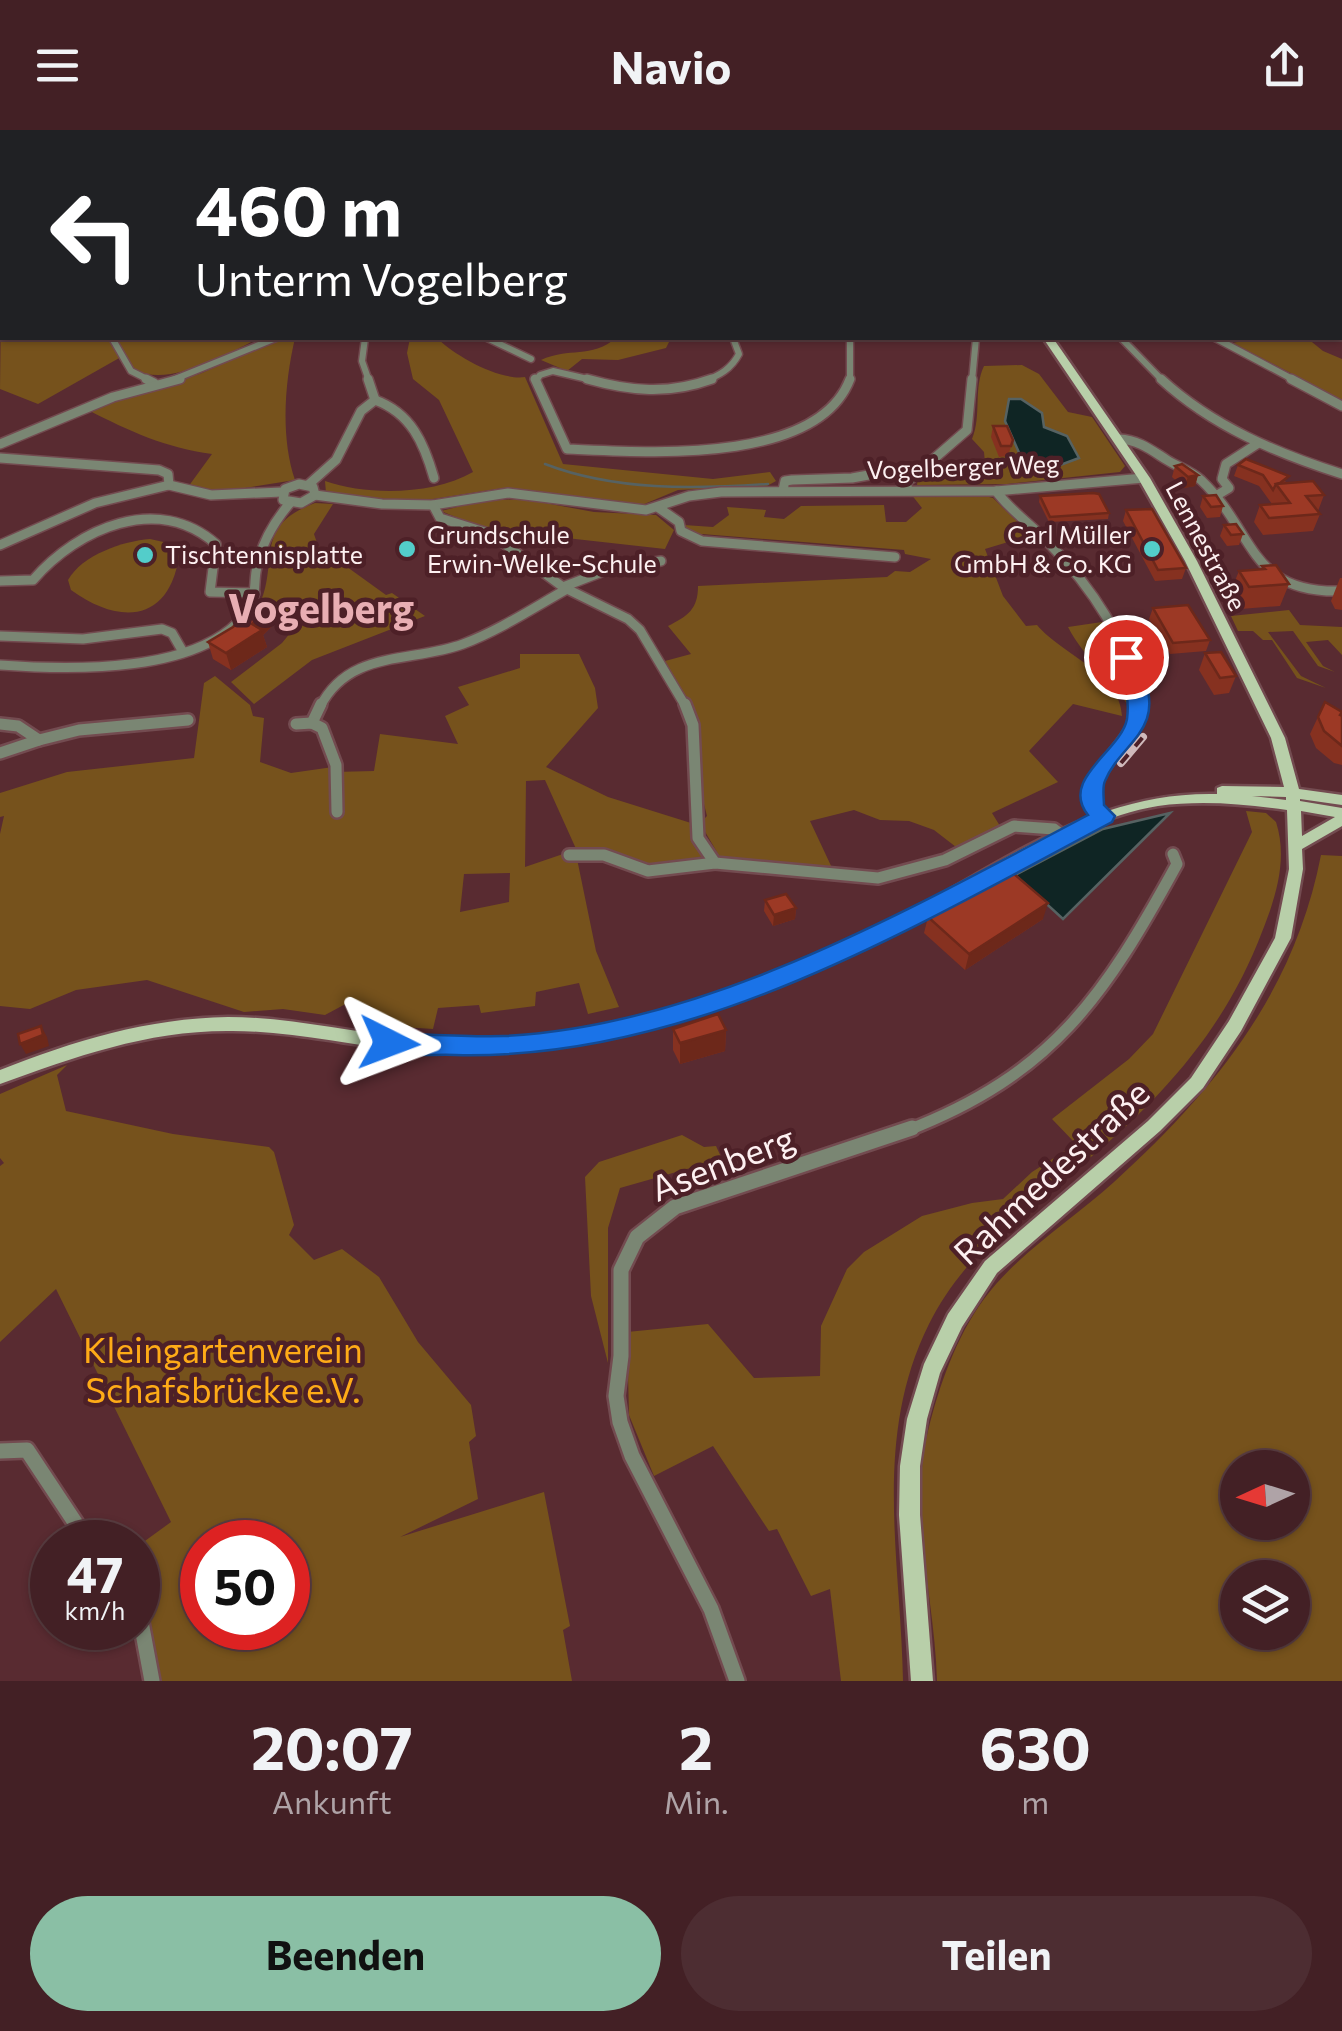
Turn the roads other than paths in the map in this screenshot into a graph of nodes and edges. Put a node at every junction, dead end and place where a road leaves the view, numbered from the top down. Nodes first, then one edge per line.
1 (113, 340) edge
2 (271, 340) edge
3 (365, 340) edge
4 (491, 340) edge
5 (735, 340) edge
6 (850, 340) edge
7 (976, 340) edge
8 (1049, 340) edge
9 (1123, 340) edge
10 (1219, 340) edge
11 (514, 352) dead end
12 (154, 383) junction
13 (375, 400) junction
14 (1342, 406) edge
15 (1118, 439) junction
16 (0, 444) edge
17 (1257, 444) junction
18 (0, 458) edge
19 (921, 474) junction
20 (1342, 474) edge
21 (1196, 476) junction
22 (434, 478) dead end
23 (1144, 478) junction
24 (1222, 479) junction
25 (169, 484) junction
26 (308, 485) junction
27 (783, 490) junction
28 (908, 490) junction
29 (996, 490) junction
30 (282, 492) junction
31 (315, 496) junction
32 (1214, 496) junction
33 (290, 503) junction
34 (433, 505) junction
35 (658, 508) junction
36 (0, 545) edge
37 (895, 557) dead end
38 (661, 561) dead end
39 (0, 581) edge
40 (565, 588) junction
41 (1342, 591) edge
42 (255, 593) junction
43 (0, 636) edge
44 (183, 652) junction
45 (0, 666) edge
46 (188, 720) dead end
47 (0, 724) edge
48 (39, 740) junction
49 (0, 753) edge
50 (1294, 799) junction
51 (1342, 800) edge
52 (337, 812) dead end
53 (1104, 816) junction
54 (1342, 816) edge
55 (1064, 836) junction
56 (1297, 845) junction
57 (1173, 854) dead end
58 (570, 855) dead end
59 (715, 862) junction
60 (0, 1077) edge
61 (0, 1451) edge
62 (74, 1520) edge
63 (146, 1650) edge
64 (152, 1681) edge
65 (737, 1681) edge
66 (922, 1681) edge

1 - 12 street
2 - 12 street
3 - 13 street
4 - 11 street
5 - 6 street
7 - 19 street
8 - 15 main road, Lennestraße
9 - 17 street
10 - 14 street
12 - 16 street
13 - 22 street
13 - 26 street
15 - 21 street
15 - 23 main road, Lennestraße
17 - 20 street
17 - 24 street
18 - 25 street
19 - 27 street, Vogelberger Weg
19 - 28 street
21 - 24 street
21 - 32 street
23 - 29 street, Vogelberger Weg
23 - 50 main road, Lennestraße
24 - 32 street
25 - 30 street
25 - 36 street
26 - 30 street
26 - 31 street
27 - 28 street, Vogelberger Weg
27 - 35 street, Vogelberger Weg
28 - 29 street, Vogelberger Weg
29 - 53 street
30 - 33 street
31 - 33 street
31 - 34 street, Vogelberger Weg
32 - 41 street
33 - 42 street
34 - 35 street, Vogelberger Weg
34 - 40 street
35 - 37 street
38 - 40 street
39 - 42 street
40 - 52 street
40 - 59 street
42 - 44 street
43 - 44 street
44 - 45 street
46 - 48 street
47 - 48 street
48 - 49 street
50 - 51 main road
50 - 53 main road
50 - 54 main road
50 - 56 main road, Rahmedestraße
53 - 55 main road
54 - 56 main road
55 - 59 street
55 - 60 main road
56 - 66 main road, Rahmedestraße
57 - 65 street, Asenberg
58 - 59 street
61 - 62 street
63 - 64 street

